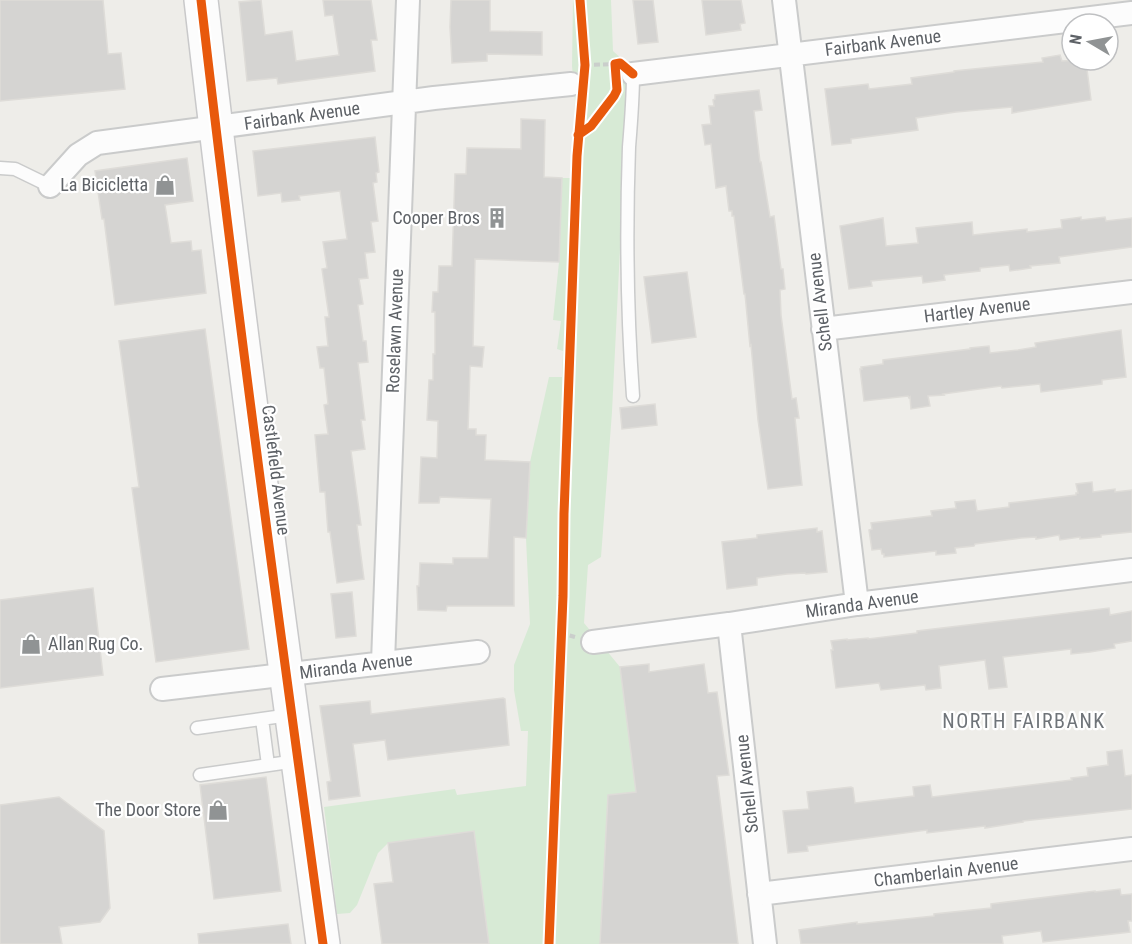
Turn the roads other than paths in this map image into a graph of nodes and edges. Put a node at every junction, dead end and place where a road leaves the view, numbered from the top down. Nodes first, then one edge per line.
1 (201, 0) edge
2 (408, 0) edge
3 (784, 0) edge
4 (1125, 9) edge
5 (791, 55) junction
6 (621, 70) joint
7 (571, 84) road end
8 (404, 102) junction
9 (215, 127) junction
10 (0, 168) edge
11 (50, 186) joint
12 (1132, 292) edge
13 (823, 329) junction
14 (633, 396) dead end
15 (1132, 570) edge
16 (856, 604) junction
17 (729, 624) junction
18 (593, 642) dead end
19 (478, 652) dead end
20 (383, 663) junction
21 (286, 674) junction
22 (162, 689) dead end
23 (276, 717) junction
24 (198, 728) dead end
25 (283, 763) junction
26 (200, 774) dead end
27 (1132, 849) edge
28 (759, 894) junction
29 (323, 944) edge
30 (765, 944) edge

1 - 9 street, Castlefield Avenue
2 - 8 street, Roselawn Avenue
3 - 5 street, Schell Avenue
4 - 5 street, Fairbank Avenue
5 - 6 street, Fairbank Avenue
5 - 13 street, Schell Avenue
6 - 14 lane
7 - 8 street, Fairbank Avenue
8 - 9 street, Fairbank Avenue
8 - 20 street, Roselawn Avenue
9 - 11 street, Fairbank Avenue
9 - 21 street, Castlefield Avenue
10 - 11 lane
12 - 13 street, Hartley Avenue
13 - 16 street, Schell Avenue
15 - 16 street, Miranda Avenue
16 - 17 street, Miranda Avenue
17 - 18 street, Miranda Avenue
17 - 28 street, Schell Avenue
19 - 20 street, Miranda Avenue
20 - 21 street, Miranda Avenue
21 - 22 street, Miranda Avenue
21 - 23 street, Castlefield Avenue
23 - 24 lane
23 - 25 street, Castlefield Avenue
25 - 26 lane
25 - 29 street, Castlefield Avenue
27 - 28 street, Chamberlain Avenue
28 - 30 street, Schell Avenue

